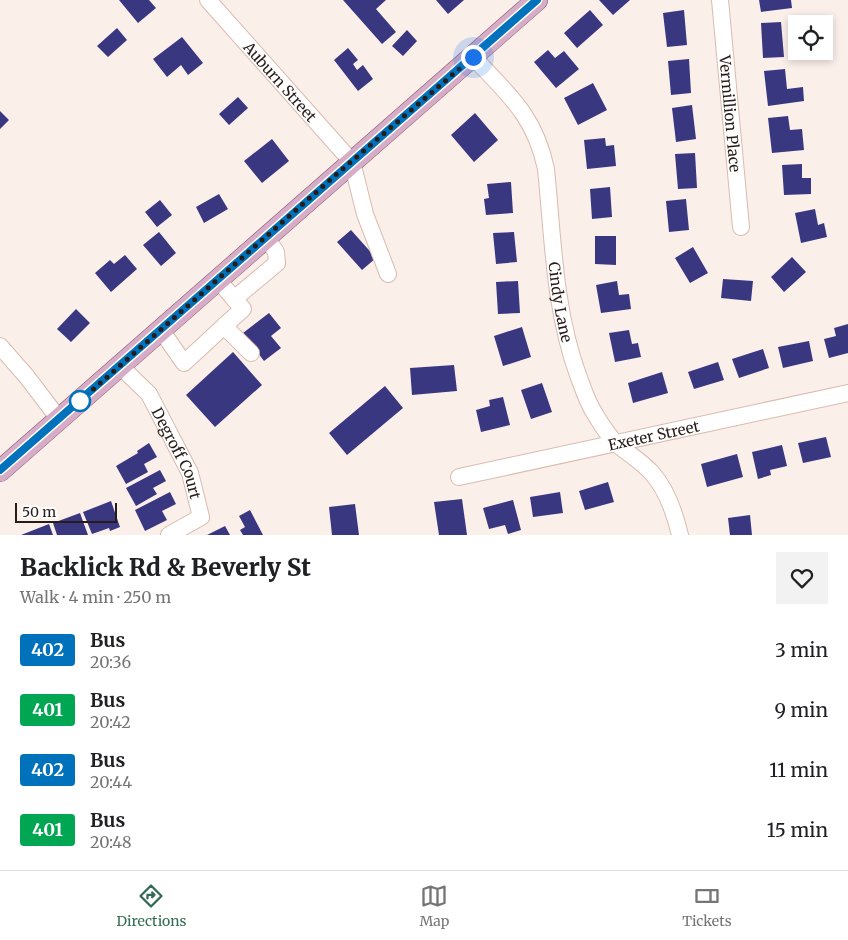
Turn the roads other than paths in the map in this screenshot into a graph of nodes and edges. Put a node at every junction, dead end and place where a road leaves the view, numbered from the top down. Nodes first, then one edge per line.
1 (208, 0) edge
2 (537, 0) edge
3 (720, 0) edge
4 (473, 57) junction
5 (352, 162) junction
6 (741, 227) dead end
7 (266, 237) junction
8 (388, 274) dead end
9 (218, 280) junction
10 (234, 298) junction
11 (224, 326) junction
12 (161, 330) junction
13 (0, 346) edge
14 (251, 353) dead end
15 (120, 366) junction
16 (848, 393) edge
17 (59, 419) junction
18 (616, 443) junction
19 (0, 470) edge
20 (459, 477) dead end
21 (169, 535) edge
22 (680, 535) edge

1 - 5 street, Auburn Street
2 - 4 main road
3 - 6 street, Vermillion Place
4 - 5 main road
4 - 18 street, Cindy Lane
5 - 7 main road
5 - 8 street
7 - 9 main road
7 - 10 street
9 - 10 street
9 - 12 main road
10 - 11 street
11 - 12 street
11 - 14 street
12 - 15 main road
13 - 17 street
15 - 17 main road
15 - 21 street, Degroff Court
16 - 18 street, Exeter Street
17 - 19 main road
18 - 20 street, Exeter Street
18 - 22 street, Cindy Lane

